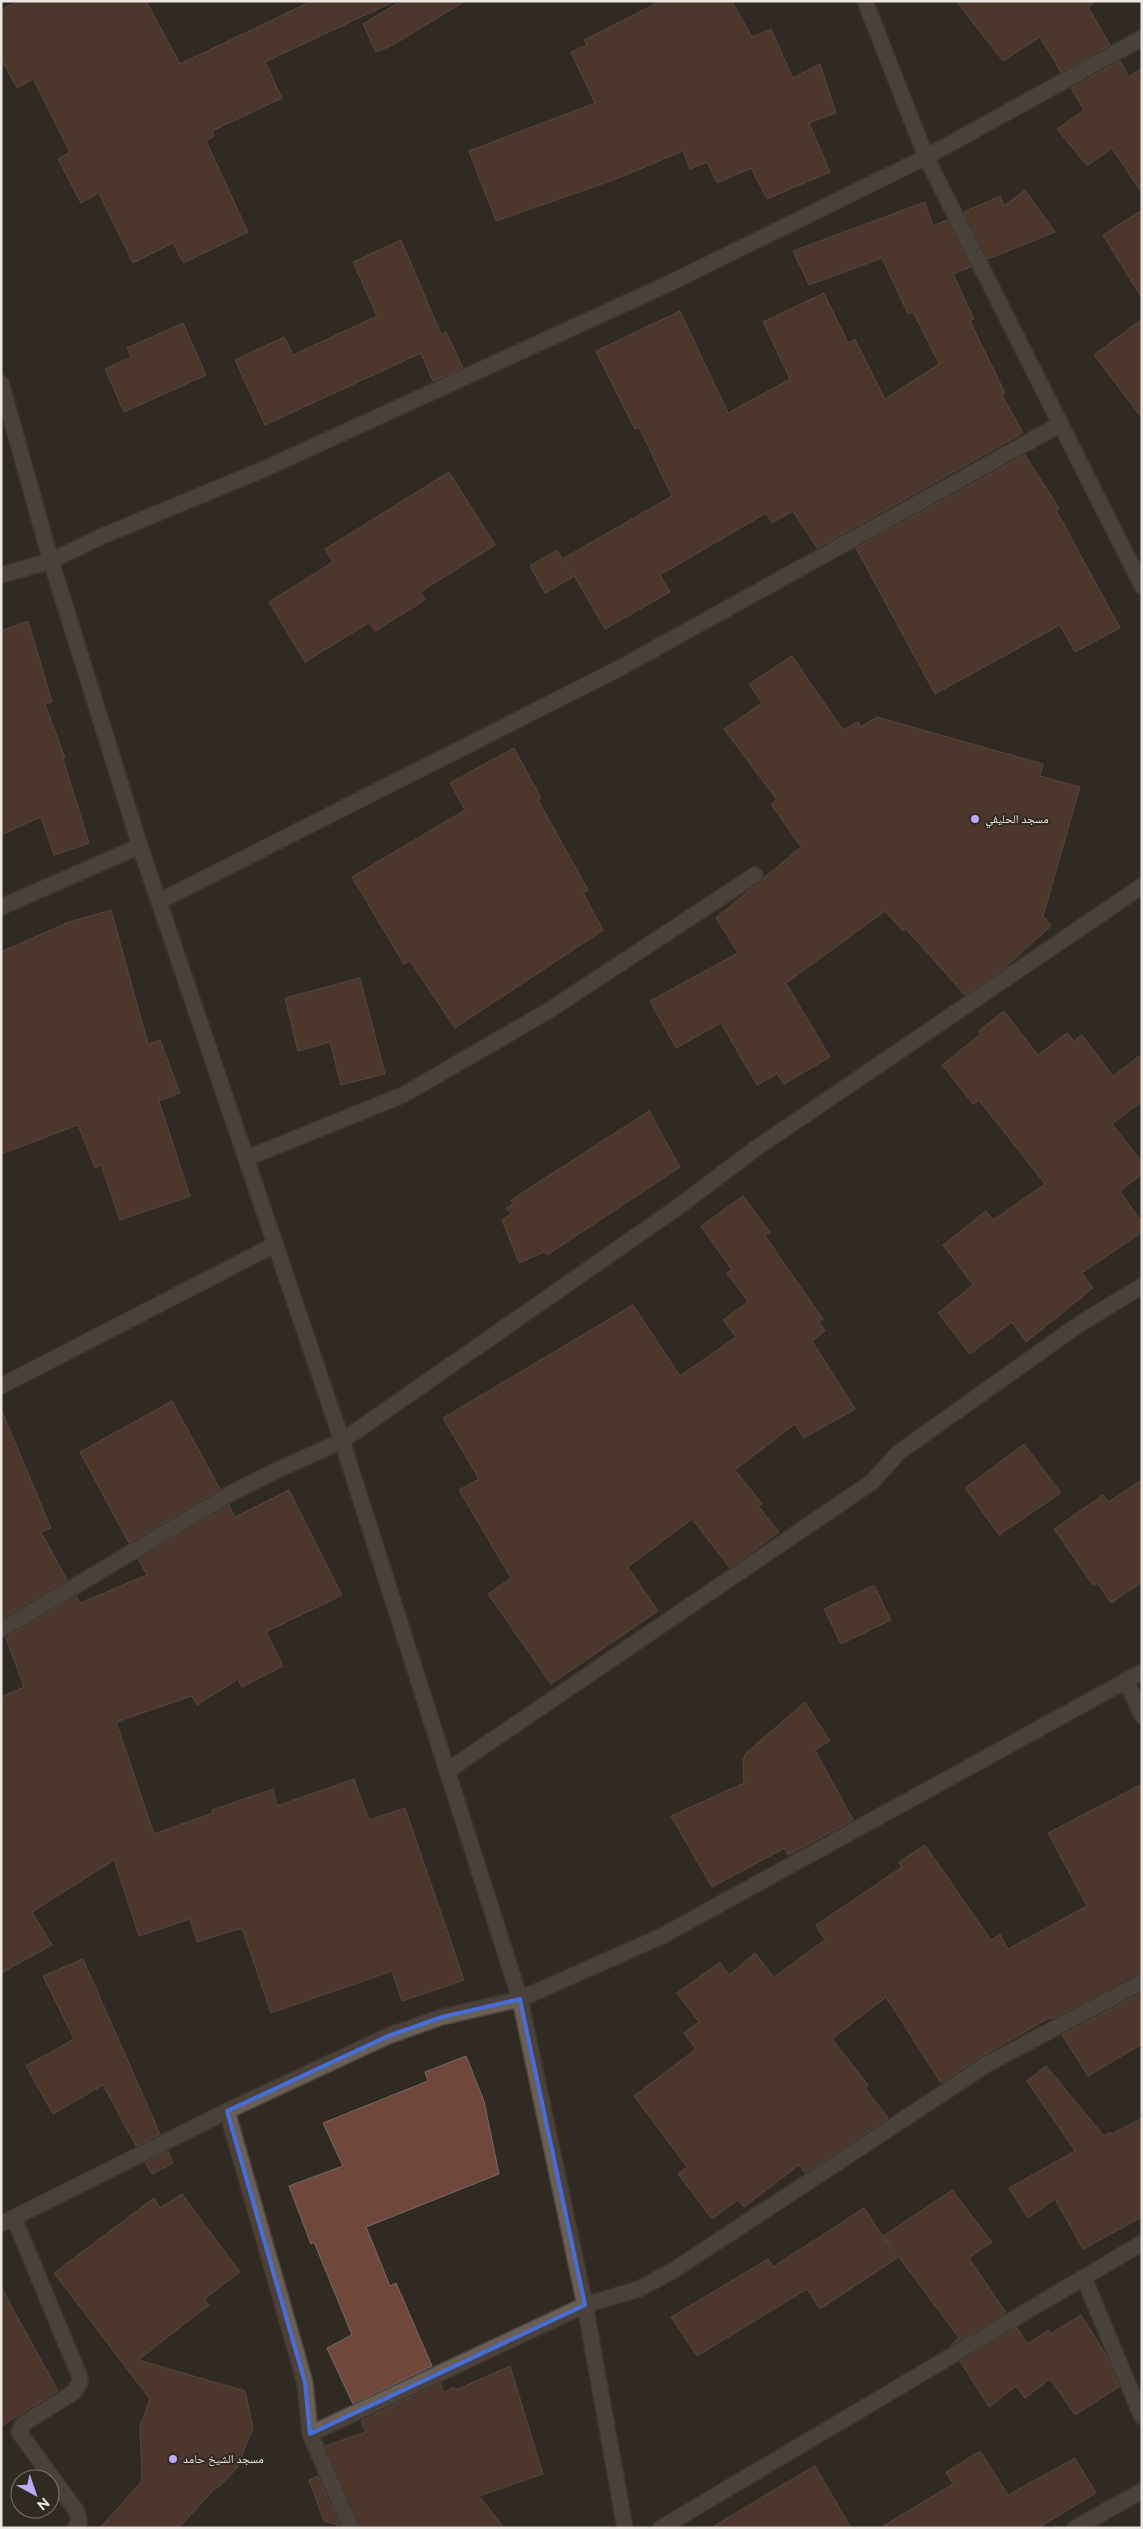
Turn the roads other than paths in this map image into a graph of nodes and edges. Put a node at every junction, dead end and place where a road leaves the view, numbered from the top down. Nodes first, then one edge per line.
1 (865, 1) edge
2 (1142, 38) edge
3 (926, 157) junction
4 (1, 383) edge
5 (1061, 424) junction
6 (52, 561) junction
7 (1, 575) edge
8 (1142, 586) edge
9 (140, 846) junction
10 (755, 876) dead end
11 (1142, 886) edge
12 (160, 901) junction
13 (1, 907) edge
14 (247, 1158) junction
15 (276, 1244) junction
16 (1142, 1286) edge
17 (1, 1386) edge
18 (342, 1441) junction
19 (1, 1630) edge
20 (1142, 1672) edge
21 (1126, 1680) junction
22 (1142, 1716) edge
23 (447, 1771) junction
24 (1142, 1982) edge
25 (520, 1999) junction
26 (227, 2111) junction
27 (8, 2221) edge
28 (1142, 2243) edge
29 (1084, 2278) junction
30 (585, 2305) junction
31 (1142, 2417) edge
32 (310, 2434) junction
33 (1142, 2491) edge
34 (75, 2528) edge
35 (351, 2528) edge
36 (626, 2528) edge
37 (661, 2528) edge
38 (1075, 2528) edge

1 - 3 street
2 - 3 street
3 - 5 street
3 - 6 street
4 - 6 street
5 - 8 street
5 - 12 street
6 - 7 street
6 - 9 street
9 - 12 street
9 - 13 street
10 - 14 street
11 - 18 street
12 - 14 street
14 - 15 street
15 - 17 street
15 - 18 street
16 - 23 street
18 - 19 street
18 - 23 street
20 - 21 street
21 - 22 street
21 - 25 street
23 - 25 street
24 - 30 street
25 - 26 street
25 - 30 street
26 - 27 street
26 - 32 street
27 - 34 street
28 - 29 street
29 - 31 street
29 - 37 street
30 - 32 street
30 - 36 street
32 - 35 street
33 - 38 street

